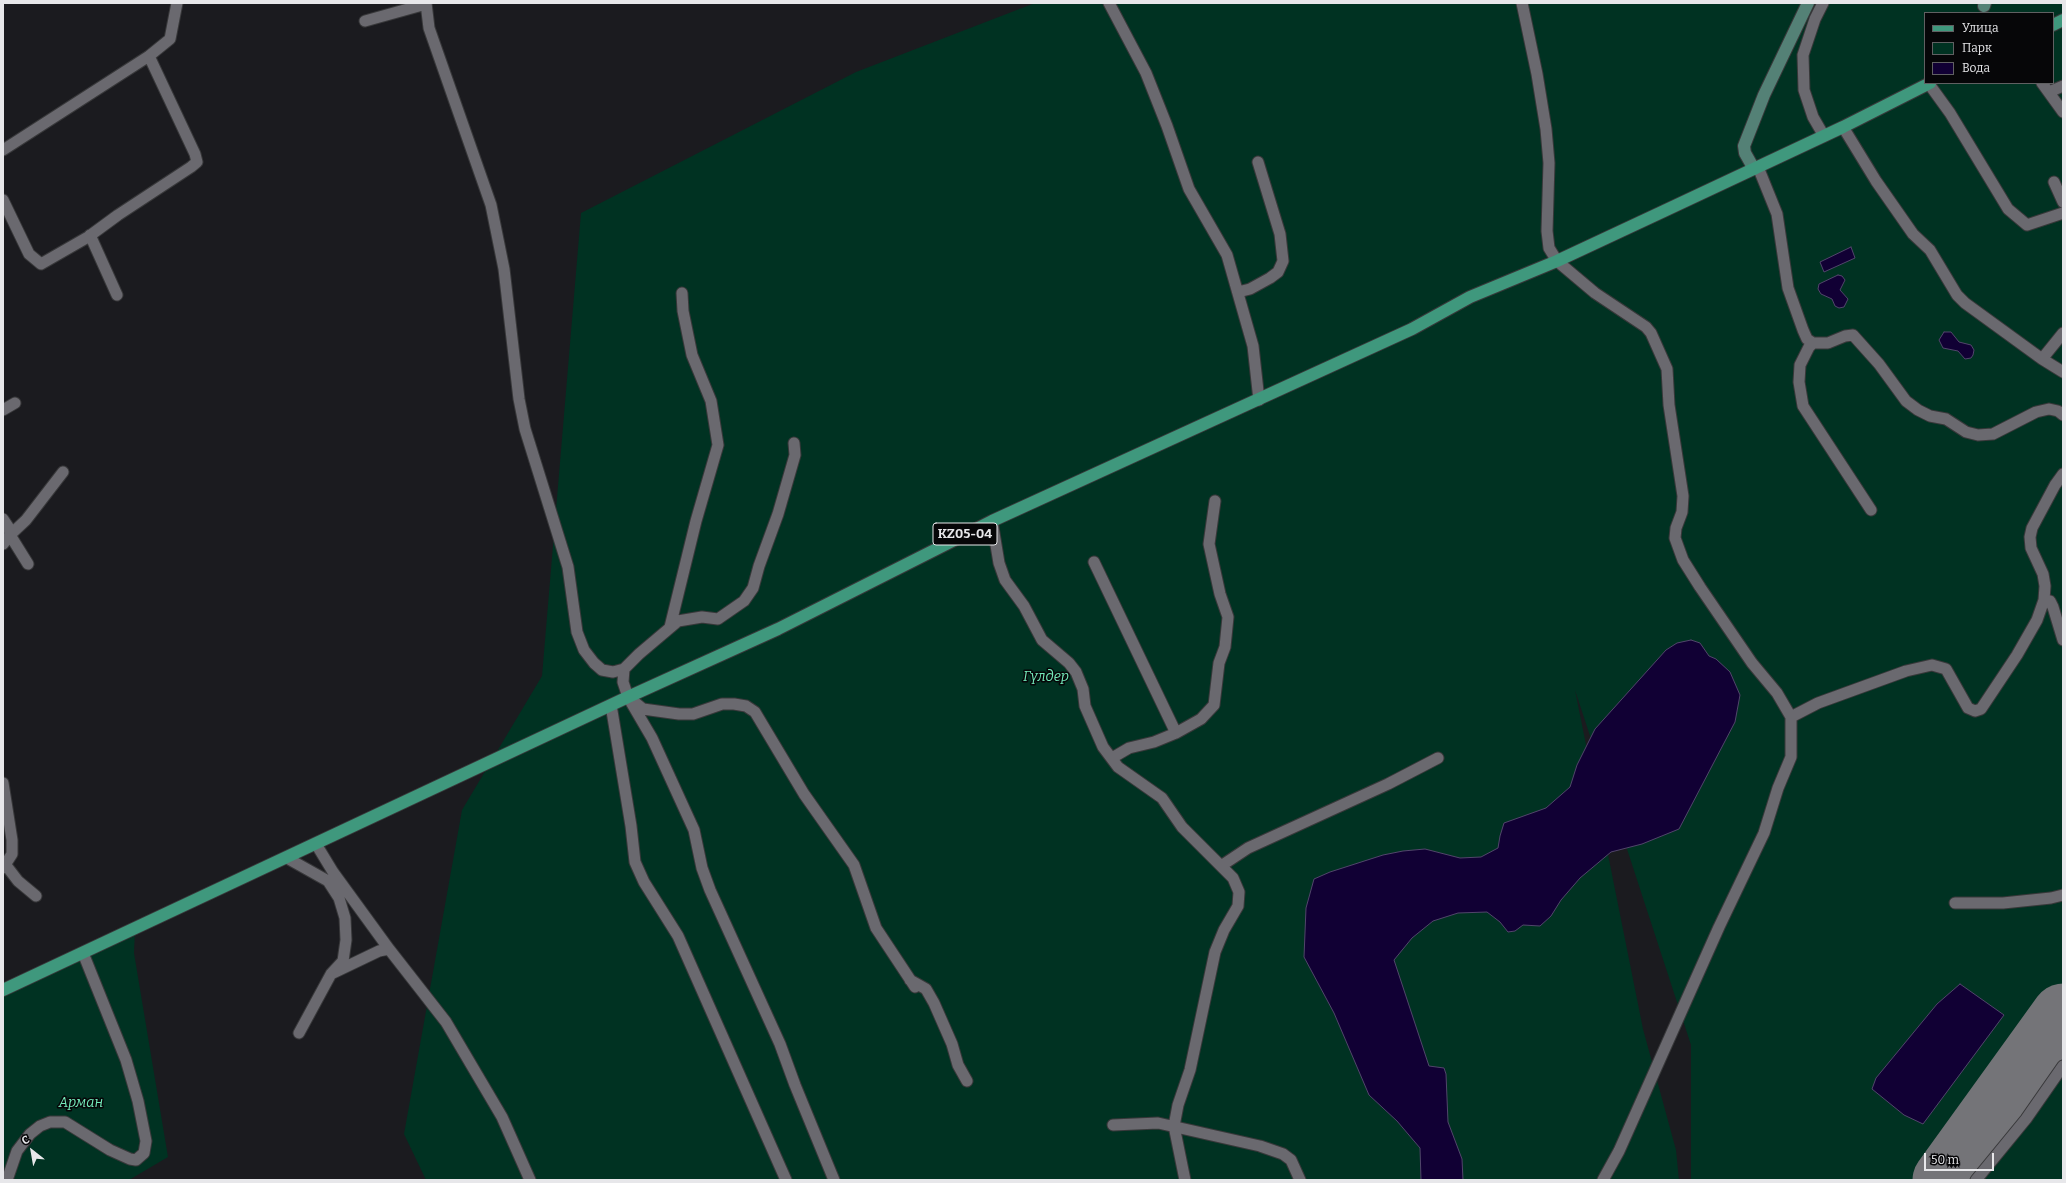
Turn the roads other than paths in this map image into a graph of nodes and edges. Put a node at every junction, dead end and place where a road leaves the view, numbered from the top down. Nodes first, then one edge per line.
1 (177, 3) edge
2 (1108, 3) edge
3 (1522, 3) edge
4 (1808, 3) edge
5 (1823, 3) edge
6 (426, 4) edge
7 (365, 21) dead end
8 (149, 56) junction
9 (1927, 84) edge
10 (1930, 84) edge
11 (2043, 84) edge
12 (2063, 86) edge
13 (2049, 92) junction
14 (2063, 112) edge
15 (1843, 127) junction
16 (1824, 136) junction
17 (3, 150) edge
18 (1258, 162) dead end
19 (1756, 168) junction
20 (2054, 182) dead end
21 (3, 200) edge
22 (2063, 202) edge
23 (2063, 213) edge
24 (90, 235) junction
25 (1557, 261) junction
26 (1238, 292) junction
27 (682, 293) dead end
28 (117, 295) dead end
29 (2063, 333) edge
30 (1813, 343) junction
31 (2042, 359) junction
32 (2063, 372) edge
33 (1259, 400) junction
34 (15, 404) dead end
35 (3, 410) edge
36 (2063, 414) edge
37 (794, 443) dead end
38 (63, 472) dead end
39 (2063, 474) edge
40 (1215, 501) dead end
41 (1871, 510) dead end
42 (3, 519) edge
43 (992, 521) junction
44 (10, 535) junction
45 (3, 544) edge
46 (1094, 562) dead end
47 (28, 564) dead end
48 (2044, 600) junction
49 (670, 627) junction
50 (2063, 640) edge
51 (624, 669) junction
52 (628, 697) junction
53 (611, 705) junction
54 (1791, 717) junction
55 (1176, 732) junction
56 (1112, 758) junction
57 (1438, 758) dead end
58 (3, 783) edge
59 (316, 844) junction
60 (288, 858) junction
61 (4, 866) edge
62 (1221, 866) junction
63 (2063, 895) edge
64 (36, 896) dead end
65 (1955, 903) dead end
66 (389, 949) junction
67 (82, 953) junction
68 (331, 974) junction
69 (3, 990) edge
70 (300, 1033) dead end
71 (2063, 1066) edge
72 (967, 1081) dead end
73 (1113, 1125) dead end
74 (1174, 1126) junction
75 (7, 1180) edge
76 (530, 1180) edge
77 (786, 1180) edge
78 (834, 1180) edge
79 (1184, 1180) edge
80 (1300, 1180) edge
81 (1603, 1180) edge
82 (1976, 1180) edge

1 - 8 street
2 - 26 street
3 - 25 street
4 - 19 street
5 - 16 street
6 - 7 street
6 - 51 street
8 - 17 street
8 - 24 street
9 - 15 main road, KZ05-04
10 - 23 street
11 - 13 street
12 - 13 street
13 - 14 street
15 - 16 main road, KZ05-04
15 - 31 street
16 - 19 main road, KZ05-04
18 - 26 street
19 - 25 main road, KZ05-04
19 - 30 street
20 - 22 street
21 - 24 street
24 - 28 street
25 - 33 main road, KZ05-04
25 - 54 street
26 - 33 street
27 - 49 street
29 - 31 street
30 - 36 street
30 - 41 street
31 - 32 street
33 - 43 main road, KZ05-04
34 - 35 street
37 - 49 street
38 - 44 street
39 - 48 street
40 - 55 street
42 - 44 street
43 - 52 main road, KZ05-04
43 - 56 street
44 - 45 street
44 - 47 street
46 - 55 street
48 - 50 street
48 - 54 street
49 - 51 street
51 - 52 street
52 - 53 main road, KZ05-04
52 - 72 street
52 - 78 street
53 - 59 main road, KZ05-04
53 - 77 street
54 - 81 street
55 - 56 street
56 - 62 street
57 - 62 street
58 - 61 street
59 - 60 main road, KZ05-04
59 - 66 street
60 - 67 main road, KZ05-04
60 - 68 street
61 - 64 street
62 - 74 street
63 - 65 street
66 - 68 street
66 - 76 street
67 - 69 main road, KZ05-04
67 - 75 street
68 - 70 street
71 - 82 street
73 - 74 street
74 - 79 street
74 - 80 street

